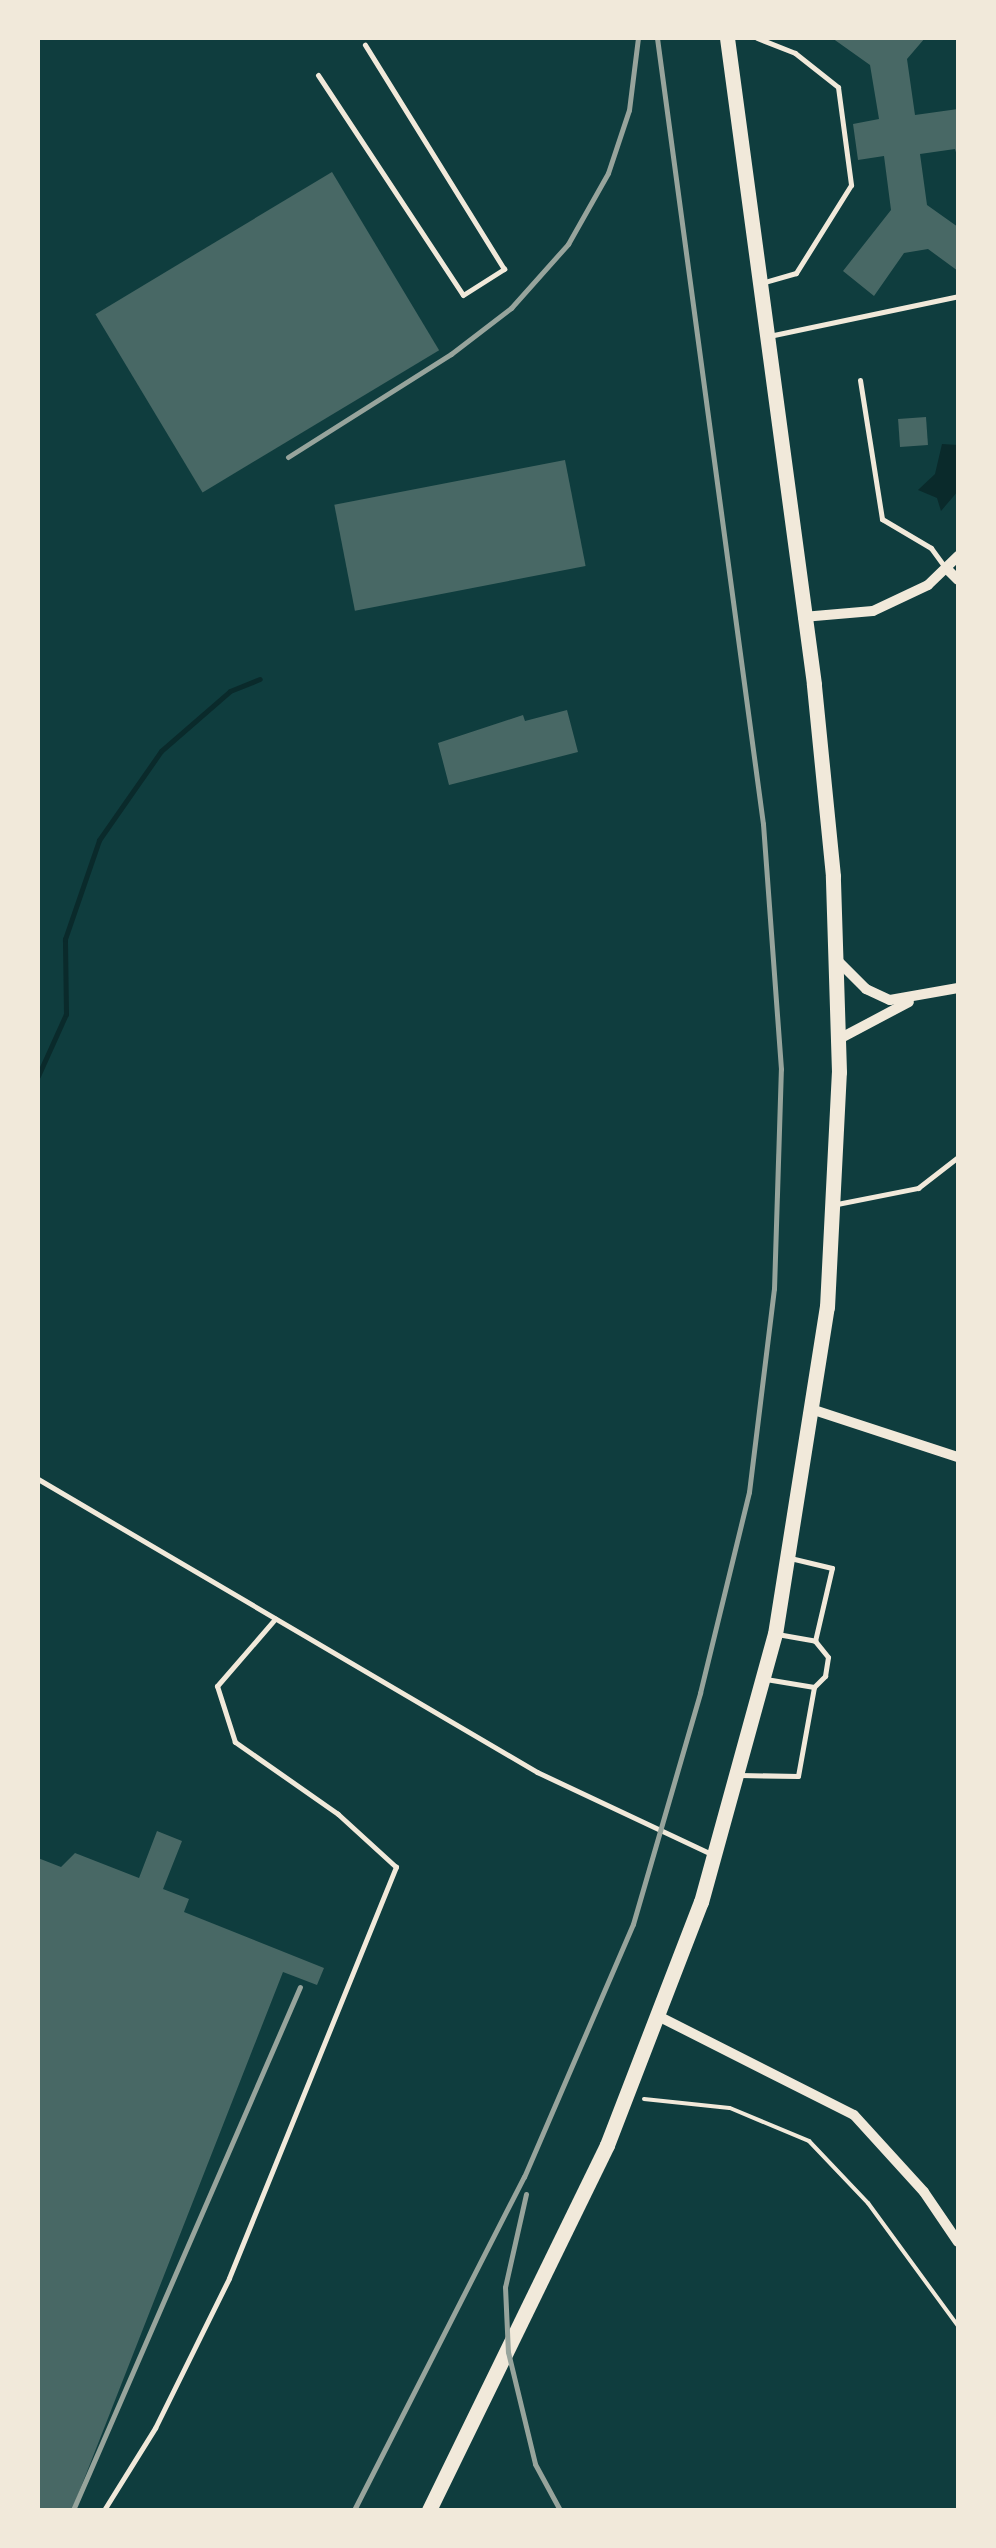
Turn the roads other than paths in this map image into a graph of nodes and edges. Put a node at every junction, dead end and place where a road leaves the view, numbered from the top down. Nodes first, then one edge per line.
1 (727, 38) edge
2 (757, 38) edge
3 (768, 39) edge
4 (365, 45) dead end
5 (318, 75) dead end
6 (760, 283) junction
7 (958, 296) edge
8 (766, 337) junction
9 (860, 380) dead end
10 (958, 556) edge
11 (946, 568) junction
12 (958, 580) edge
13 (804, 617) junction
14 (838, 961) junction
15 (958, 988) edge
16 (914, 1000) junction
17 (839, 1039) junction
18 (958, 1157) edge
19 (834, 1205) junction
20 (814, 1410) junction
21 (958, 1458) edge
22 (38, 1478) edge
23 (790, 1558) junction
24 (274, 1620) junction
25 (775, 1634) junction
26 (815, 1641) junction
27 (764, 1678) junction
28 (814, 1687) junction
29 (740, 1774) junction
30 (716, 1856) junction
31 (660, 2018) junction
32 (958, 2242) edge
33 (104, 2510) edge
34 (430, 2510) edge

1 - 6 main road
2 - 3 lane
3 - 6 lane
4 - 5 lane
6 - 8 main road
7 - 8 lane
8 - 13 main road
9 - 11 lane
10 - 11 street
11 - 12 street
11 - 13 street
13 - 14 main road
14 - 16 street
14 - 17 main road
15 - 16 street
16 - 17 street
17 - 19 main road
18 - 19 lane
19 - 20 main road
20 - 21 street
20 - 23 main road
22 - 24 lane
23 - 25 main road
23 - 26 lane
24 - 30 lane
24 - 33 lane
25 - 26 lane
25 - 27 main road
26 - 28 lane
27 - 28 lane
27 - 29 main road
28 - 29 lane
29 - 30 main road
30 - 31 main road
31 - 32 street
31 - 34 main road

